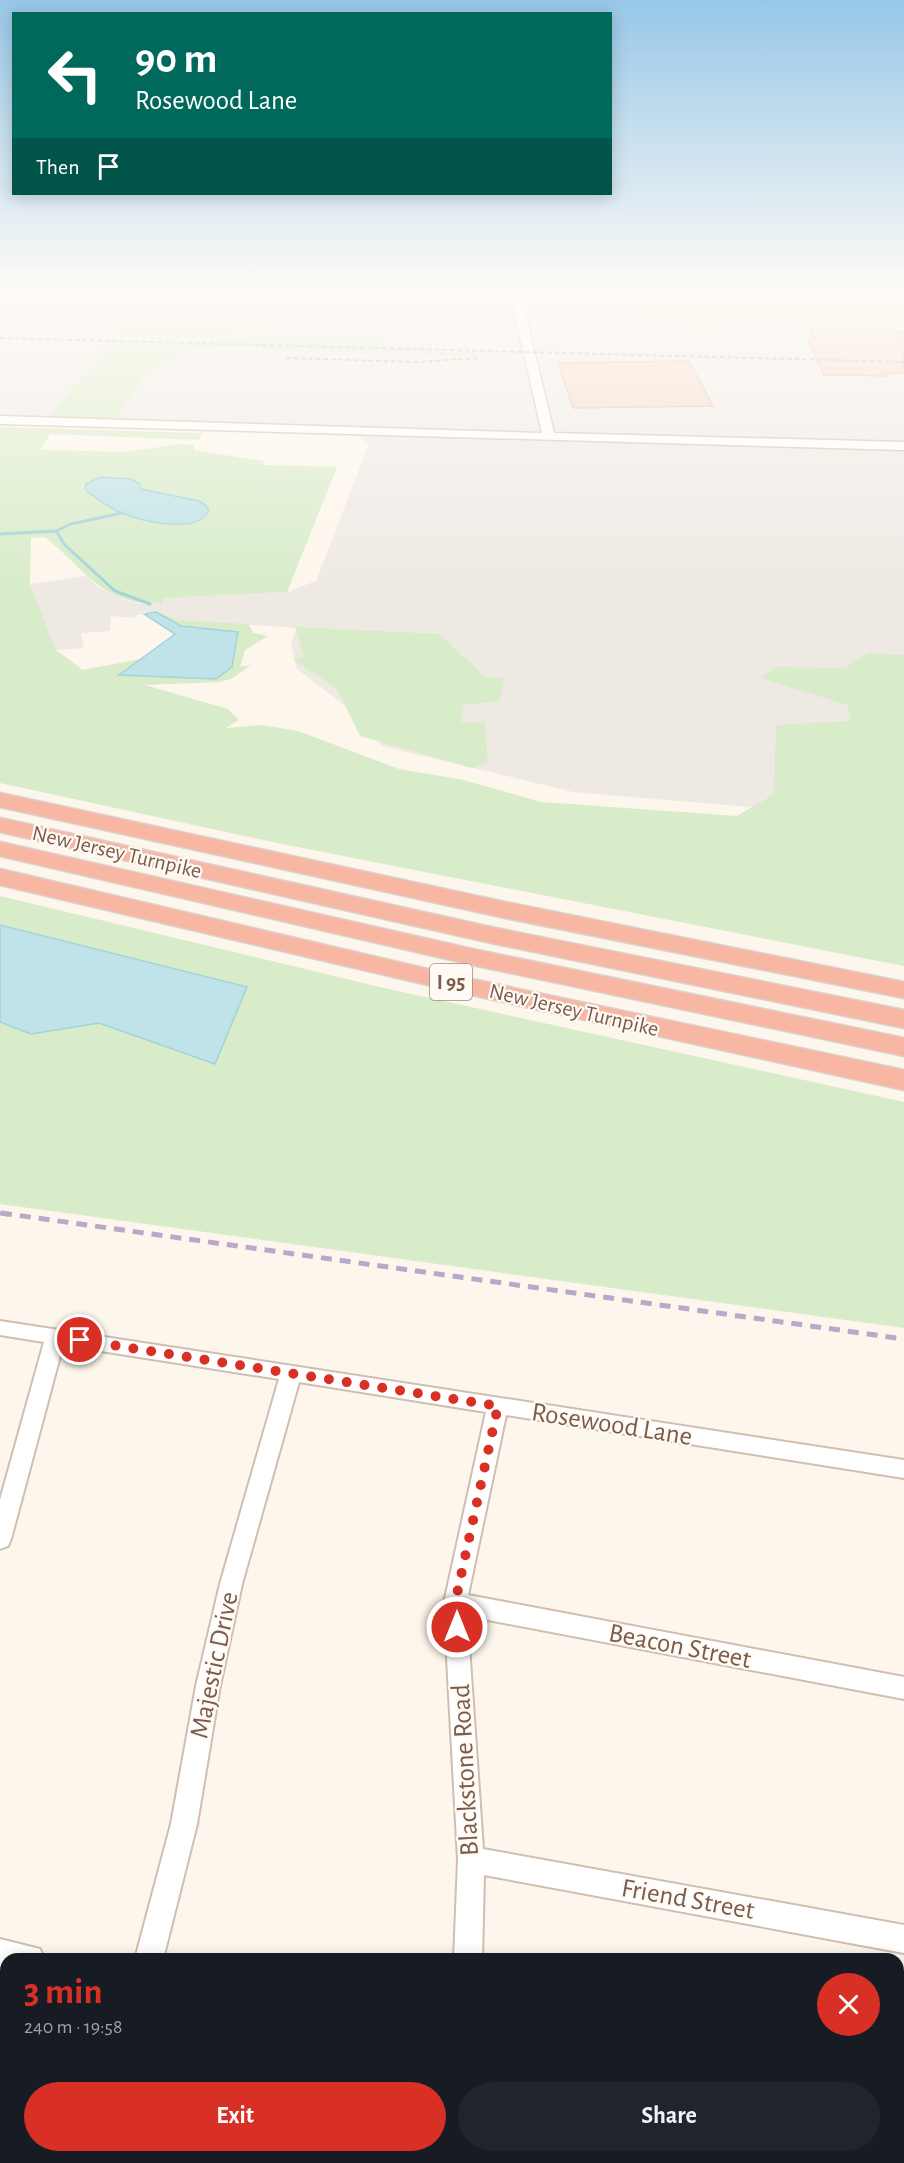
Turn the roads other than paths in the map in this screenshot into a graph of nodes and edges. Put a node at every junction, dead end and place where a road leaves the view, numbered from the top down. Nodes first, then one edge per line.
1 (538, 389) edge
2 (0, 420) edge
3 (549, 437) junction
4 (904, 446) edge
5 (0, 800) edge
6 (0, 825) edge
7 (0, 849) edge
8 (0, 877) edge
9 (904, 990) edge
10 (904, 1019) edge
11 (904, 1047) edge
12 (904, 1080) edge
13 (0, 1328) edge
14 (57, 1336) junction
15 (291, 1374) junction
16 (498, 1406) junction
17 (904, 1469) edge
18 (0, 1539) edge
19 (455, 1603) junction
20 (904, 1688) edge
21 (471, 1860) junction
22 (904, 1939) edge
23 (151, 1953) edge
24 (468, 1953) edge

1 - 3 street
2 - 3 street
3 - 4 street
5 - 9 highway, New Jersey Turnpike
6 - 10 highway, New Jersey Turnpike / I 95
7 - 11 highway, New Jersey Turnpike / I 95
8 - 12 highway, New Jersey Turnpike / I 95
13 - 14 street, Rosewood Lane
14 - 15 street, Rosewood Lane
14 - 18 street
15 - 16 street, Rosewood Lane
15 - 23 street, Majestic Drive
16 - 17 street, Rosewood Lane
16 - 19 street, Blackstone Road
19 - 20 street, Beacon Street
19 - 21 street, Blackstone Road
21 - 22 street, Friend Street
21 - 24 street, Blackstone Road

